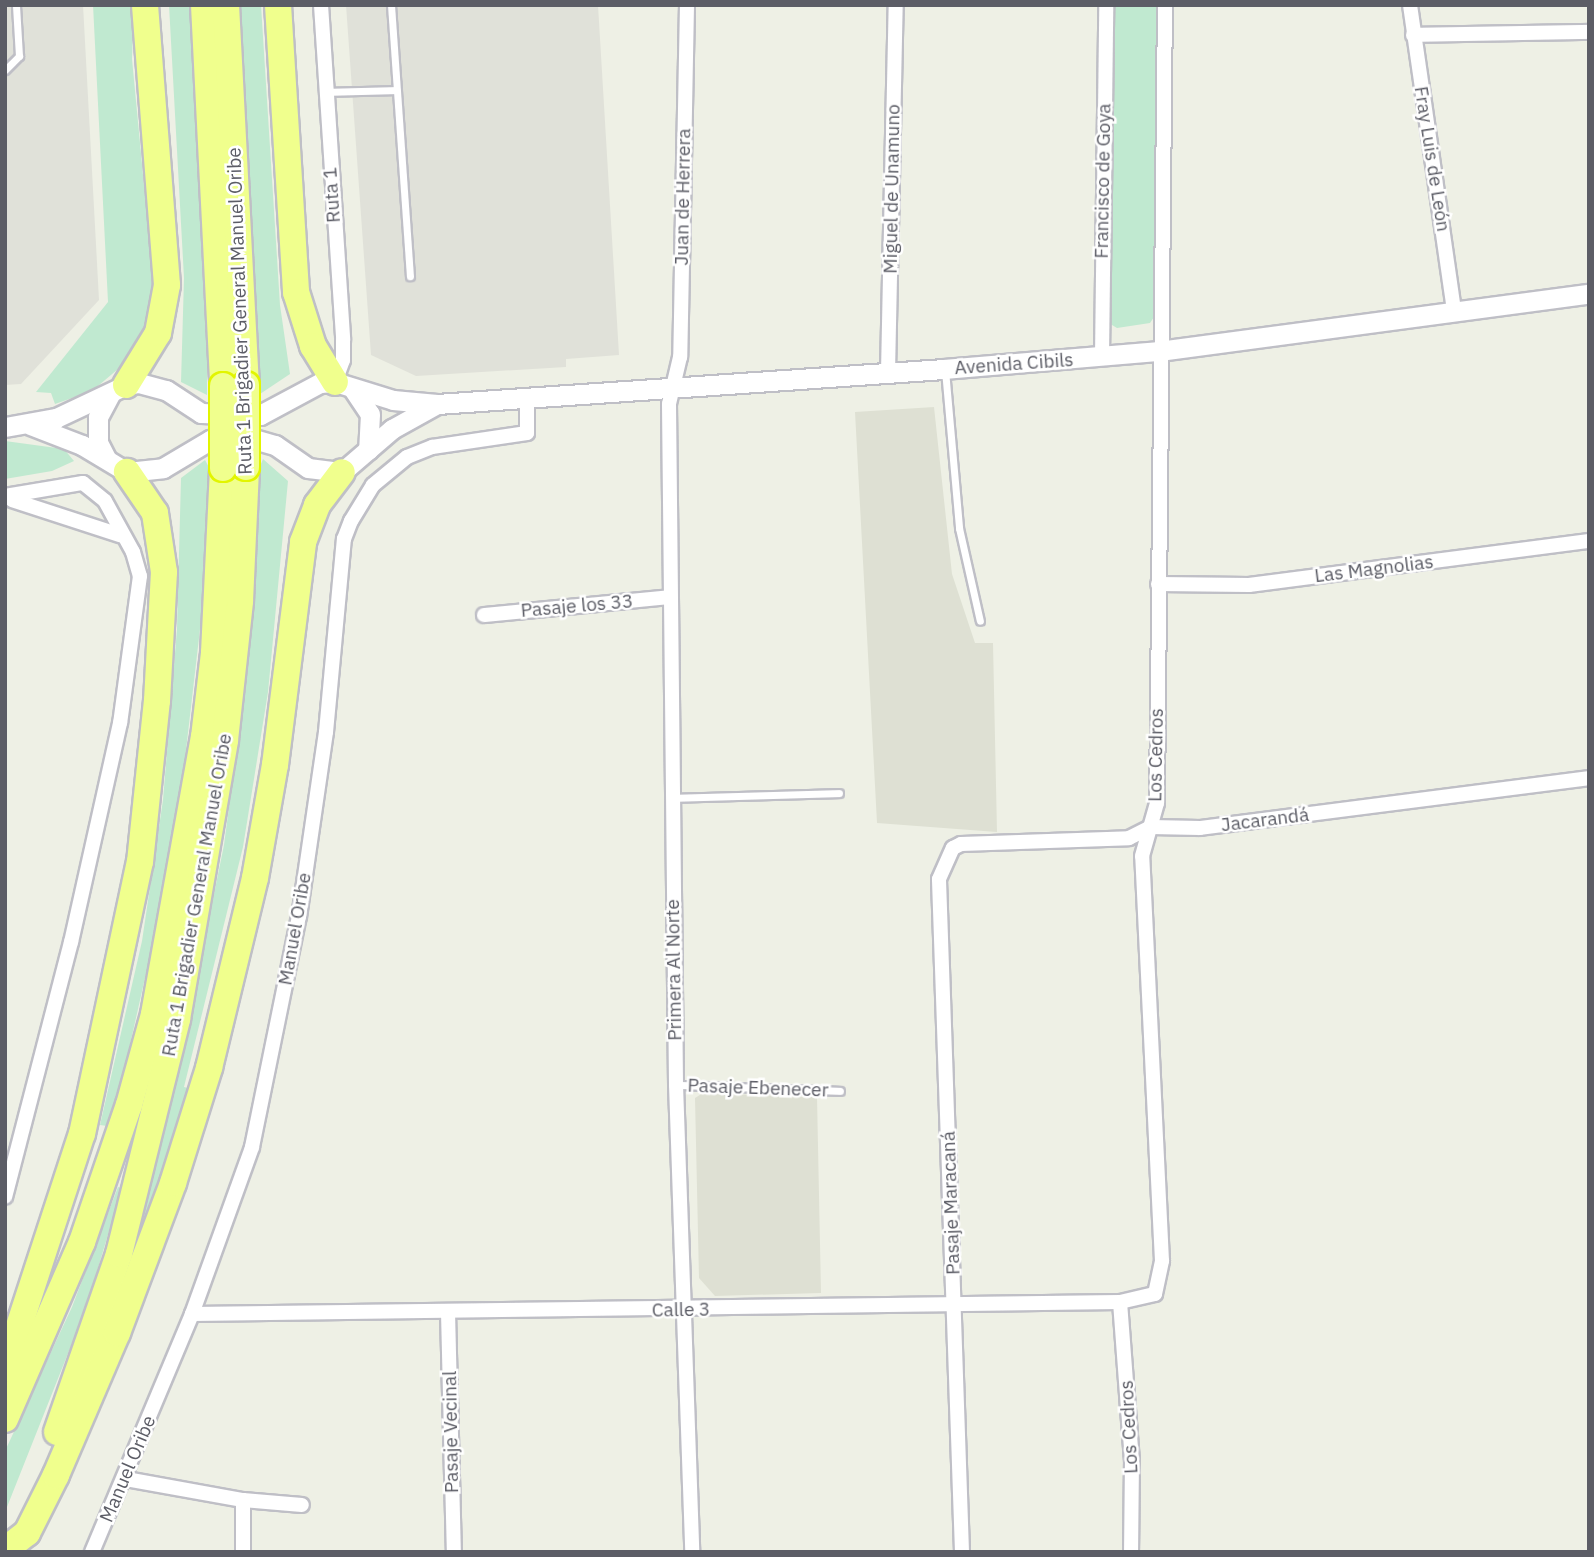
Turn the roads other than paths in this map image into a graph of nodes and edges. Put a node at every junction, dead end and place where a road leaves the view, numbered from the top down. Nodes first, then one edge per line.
1 (16, 5) edge
2 (145, 5) edge
3 (204, 5) edge
4 (226, 5) edge
5 (278, 5) edge
6 (321, 5) edge
7 (391, 5) edge
8 (687, 5) edge
9 (896, 5) edge
10 (1105, 5) edge
11 (1165, 5) edge
12 (1410, 5) edge
13 (1589, 32) edge
14 (1413, 35) junction
15 (5, 70) edge
16 (396, 90) junction
17 (326, 92) junction
18 (410, 276) dead end
19 (1589, 294) edge
20 (1454, 312) junction
21 (1159, 351) junction
22 (1102, 357) junction
23 (944, 369) junction
24 (888, 372) junction
25 (235, 385) junction
26 (344, 386) junction
27 (673, 388) junction
28 (118, 389) junction
29 (527, 398) junction
30 (437, 404) junction
31 (30, 425) junction
32 (5, 427) edge
33 (367, 451) junction
34 (117, 465) junction
35 (235, 467) junction
36 (342, 472) junction
37 (5, 497) edge
38 (120, 535) junction
39 (1589, 541) edge
40 (1158, 584) junction
41 (670, 597) junction
42 (484, 615) dead end
43 (980, 621) dead end
44 (1589, 778) edge
45 (839, 793) dead end
46 (672, 797) junction
47 (1151, 827) junction
48 (947, 856) joint
49 (676, 1085) junction
50 (840, 1091) dead end
51 (5, 1197) edge
52 (1161, 1282) joint
53 (1120, 1302) junction
54 (953, 1304) junction
55 (683, 1310) junction
56 (448, 1312) junction
57 (192, 1314) junction
58 (5, 1369) edge
59 (5, 1419) edge
60 (126, 1479) junction
61 (243, 1500) junction
62 (302, 1505) dead end
63 (5, 1550) edge
64 (92, 1552) edge
65 (243, 1552) edge
66 (454, 1552) edge
67 (692, 1552) edge
68 (962, 1552) edge
69 (1131, 1552) edge

1 - 15 lane
2 - 28 highway
3 - 25 highway, Ruta 1 Brigadier General Manuel Oribe
4 - 25 highway, Ruta 1 Brigadier General Manuel Oribe
5 - 26 highway
6 - 17 street, Ruta 1
7 - 16 lane
8 - 27 street, Juan de Herrera
9 - 24 street, Miguel de Unamuno
10 - 22 street, Francisco de Goya
11 - 21 street
12 - 14 street, Fray Luis de León
13 - 14 street
14 - 20 street, Fray Luis de León
16 - 17 lane
16 - 18 lane
17 - 26 street, Ruta 1
19 - 20 street, Avenida Cibils
20 - 21 street, Avenida Cibils
21 - 22 street, Avenida Cibils
21 - 40 street, Los Cedros
22 - 23 street, Avenida Cibils
23 - 24 street, Avenida Cibils
23 - 43 lane
24 - 27 street, Avenida Cibils
25 - 35 highway, Ruta 1 Brigadier General Manuel Oribe, bridge
26 - 28 street, Avenida Cibils
26 - 30 street, Avenida Cibils
26 - 33 street
27 - 29 street, Avenida Cibils
27 - 41 street, Primera Al Norte
28 - 31 street
28 - 34 street
29 - 30 street, Avenida Cibils
29 - 57 street, Manuel Oribe
30 - 33 street, Avenida Cibils
31 - 32 street
31 - 34 street
33 - 36 street, Avenida Cibils
34 - 36 street
34 - 58 highway
35 - 59 highway, Ruta 1 Brigadier General Manuel Oribe
35 - 63 highway, Ruta 1 Brigadier General Manuel Oribe
36 - 63 highway
37 - 38 street
37 - 38 street
38 - 51 street
39 - 40 street, Las Magnolias
40 - 47 street, Los Cedros
41 - 42 street, Pasaje los 33
41 - 46 street, Primera Al Norte
44 - 47 street, Jacarandá
45 - 46 lane
46 - 49 street, Primera Al Norte
47 - 48 street, Jacarandá
47 - 52 street, Los Cedros
48 - 54 street, Pasaje Maracaná
49 - 50 lane, Pasaje Ebenecer
49 - 55 street, Primera Al Norte
52 - 53 street, Calle 3
53 - 54 street, Calle 3
53 - 69 street, Los Cedros
54 - 55 street, Calle 3
54 - 68 street, Pasaje Maracaná
55 - 56 street, Calle 3
55 - 67 street, Primera Al Norte
56 - 57 street, Calle 3
56 - 66 street, Pasaje Vecinal
57 - 60 street, Manuel Oribe
60 - 61 street
60 - 64 street, Manuel Oribe
61 - 62 street
61 - 65 street

